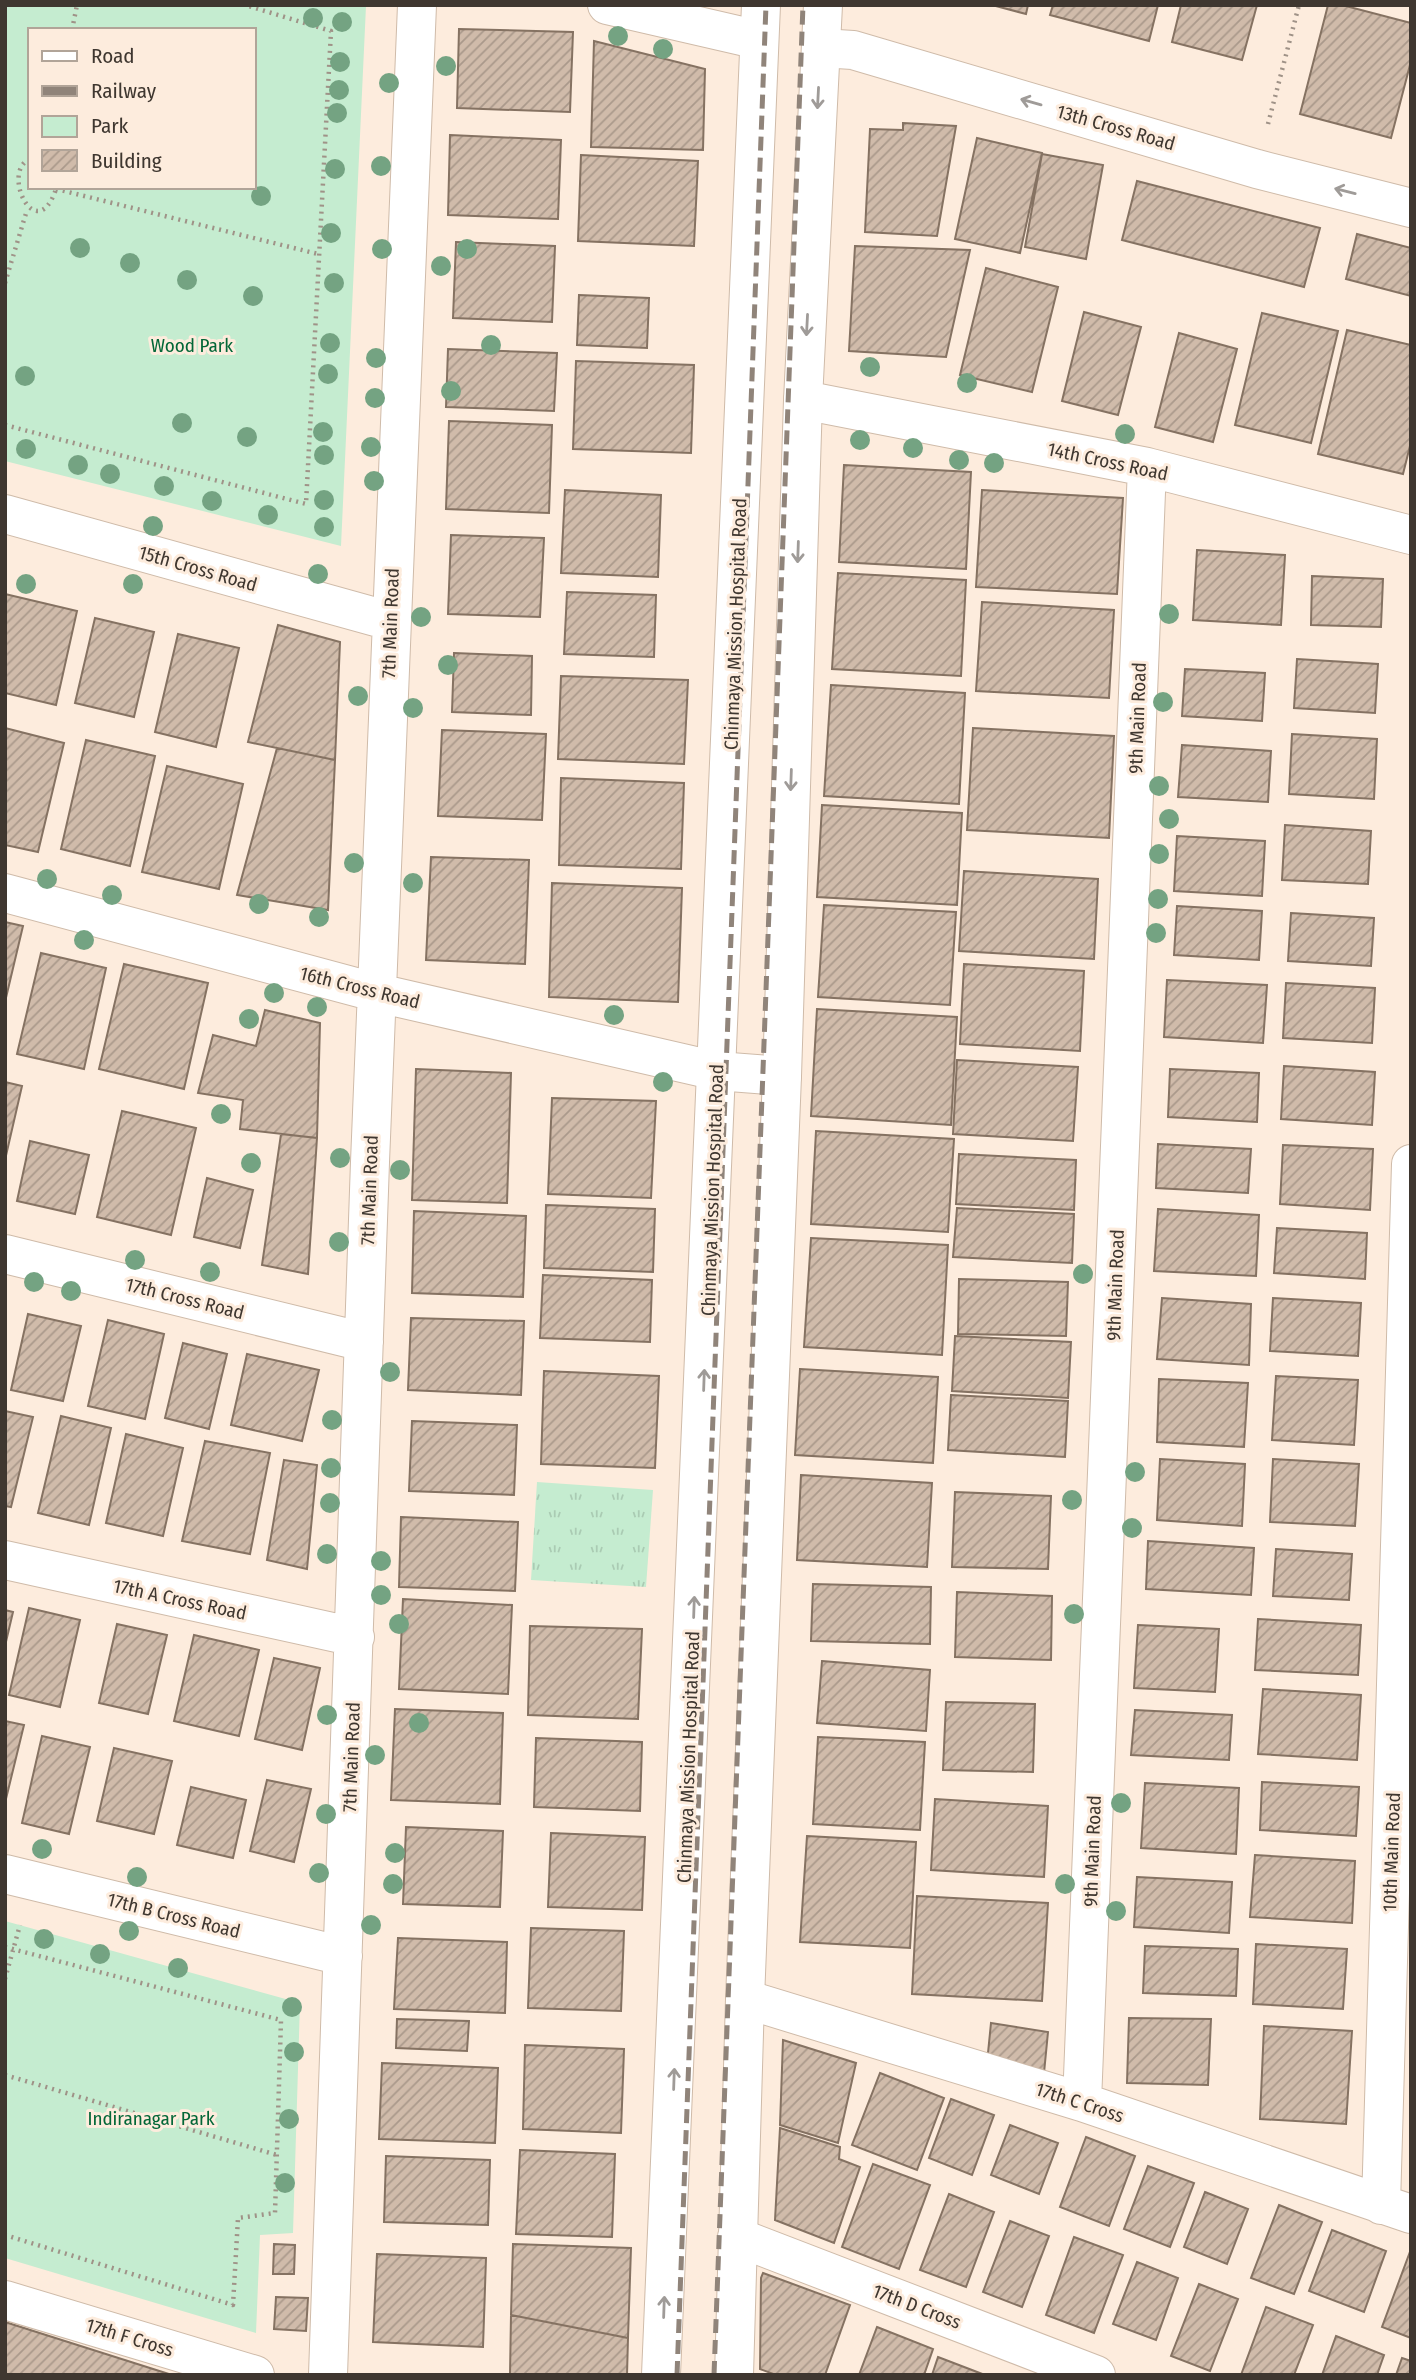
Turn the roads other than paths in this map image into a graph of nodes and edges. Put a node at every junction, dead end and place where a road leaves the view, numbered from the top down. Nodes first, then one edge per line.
1 (417, 5) edge
2 (607, 5) edge
3 (823, 5) edge
4 (760, 22) edge
5 (821, 48) junction
6 (1411, 208) edge
7 (803, 400) junction
8 (1147, 467) junction
9 (5, 514) edge
10 (1411, 535) edge
11 (390, 621) junction
12 (5, 892) edge
13 (378, 993) junction
14 (717, 1071) junction
15 (782, 1076) junction
16 (1411, 1164) edge
17 (5, 1254) edge
18 (364, 1342) junction
19 (5, 1560) edge
20 (355, 1637) junction
21 (19, 1877) edge
22 (343, 1956) junction
23 (746, 1999) junction
24 (1082, 2102) junction
25 (1396, 2209) edge
26 (737, 2238) junction
27 (5, 2300) edge
28 (255, 2375) edge
29 (328, 2375) edge
30 (662, 2375) edge
31 (734, 2375) edge
32 (1096, 2375) edge

1 - 11 street, 7th Main Road
2 - 4 street
3 - 5 street
4 - 14 street, Chinmaya Mission Hospital Road
6 -> 5 street, 13th Cross Road
5 -> 7 street
7 - 8 street, 14th Cross Road
7 -> 15 street
8 - 10 street, 14th Cross Road
8 - 24 street, 9th Main Road
9 - 11 street, 15th Cross Road
11 - 13 street, 7th Main Road
12 - 13 street, 16th Cross Road
13 - 14 street, 16th Cross Road
13 - 18 street, 7th Main Road
14 - 15 street, 16th Cross Road
30 -> 14 street, Chinmaya Mission Hospital Road
15 - 23 street
16 - 25 street, 10th Main Road
17 - 18 street, 17th Cross Road
18 - 20 street, 7th Main Road
19 - 20 street, 17th A Cross Road
20 - 22 street, 7th Main Road
21 - 22 street, 17th B Cross Road
22 - 29 street, 7th Main Road
23 - 24 street, 17th C Cross
23 - 26 street
24 - 25 street, 17th C Cross
26 - 31 street
26 - 32 street, 17th D Cross
27 - 28 street, 17th F Cross

